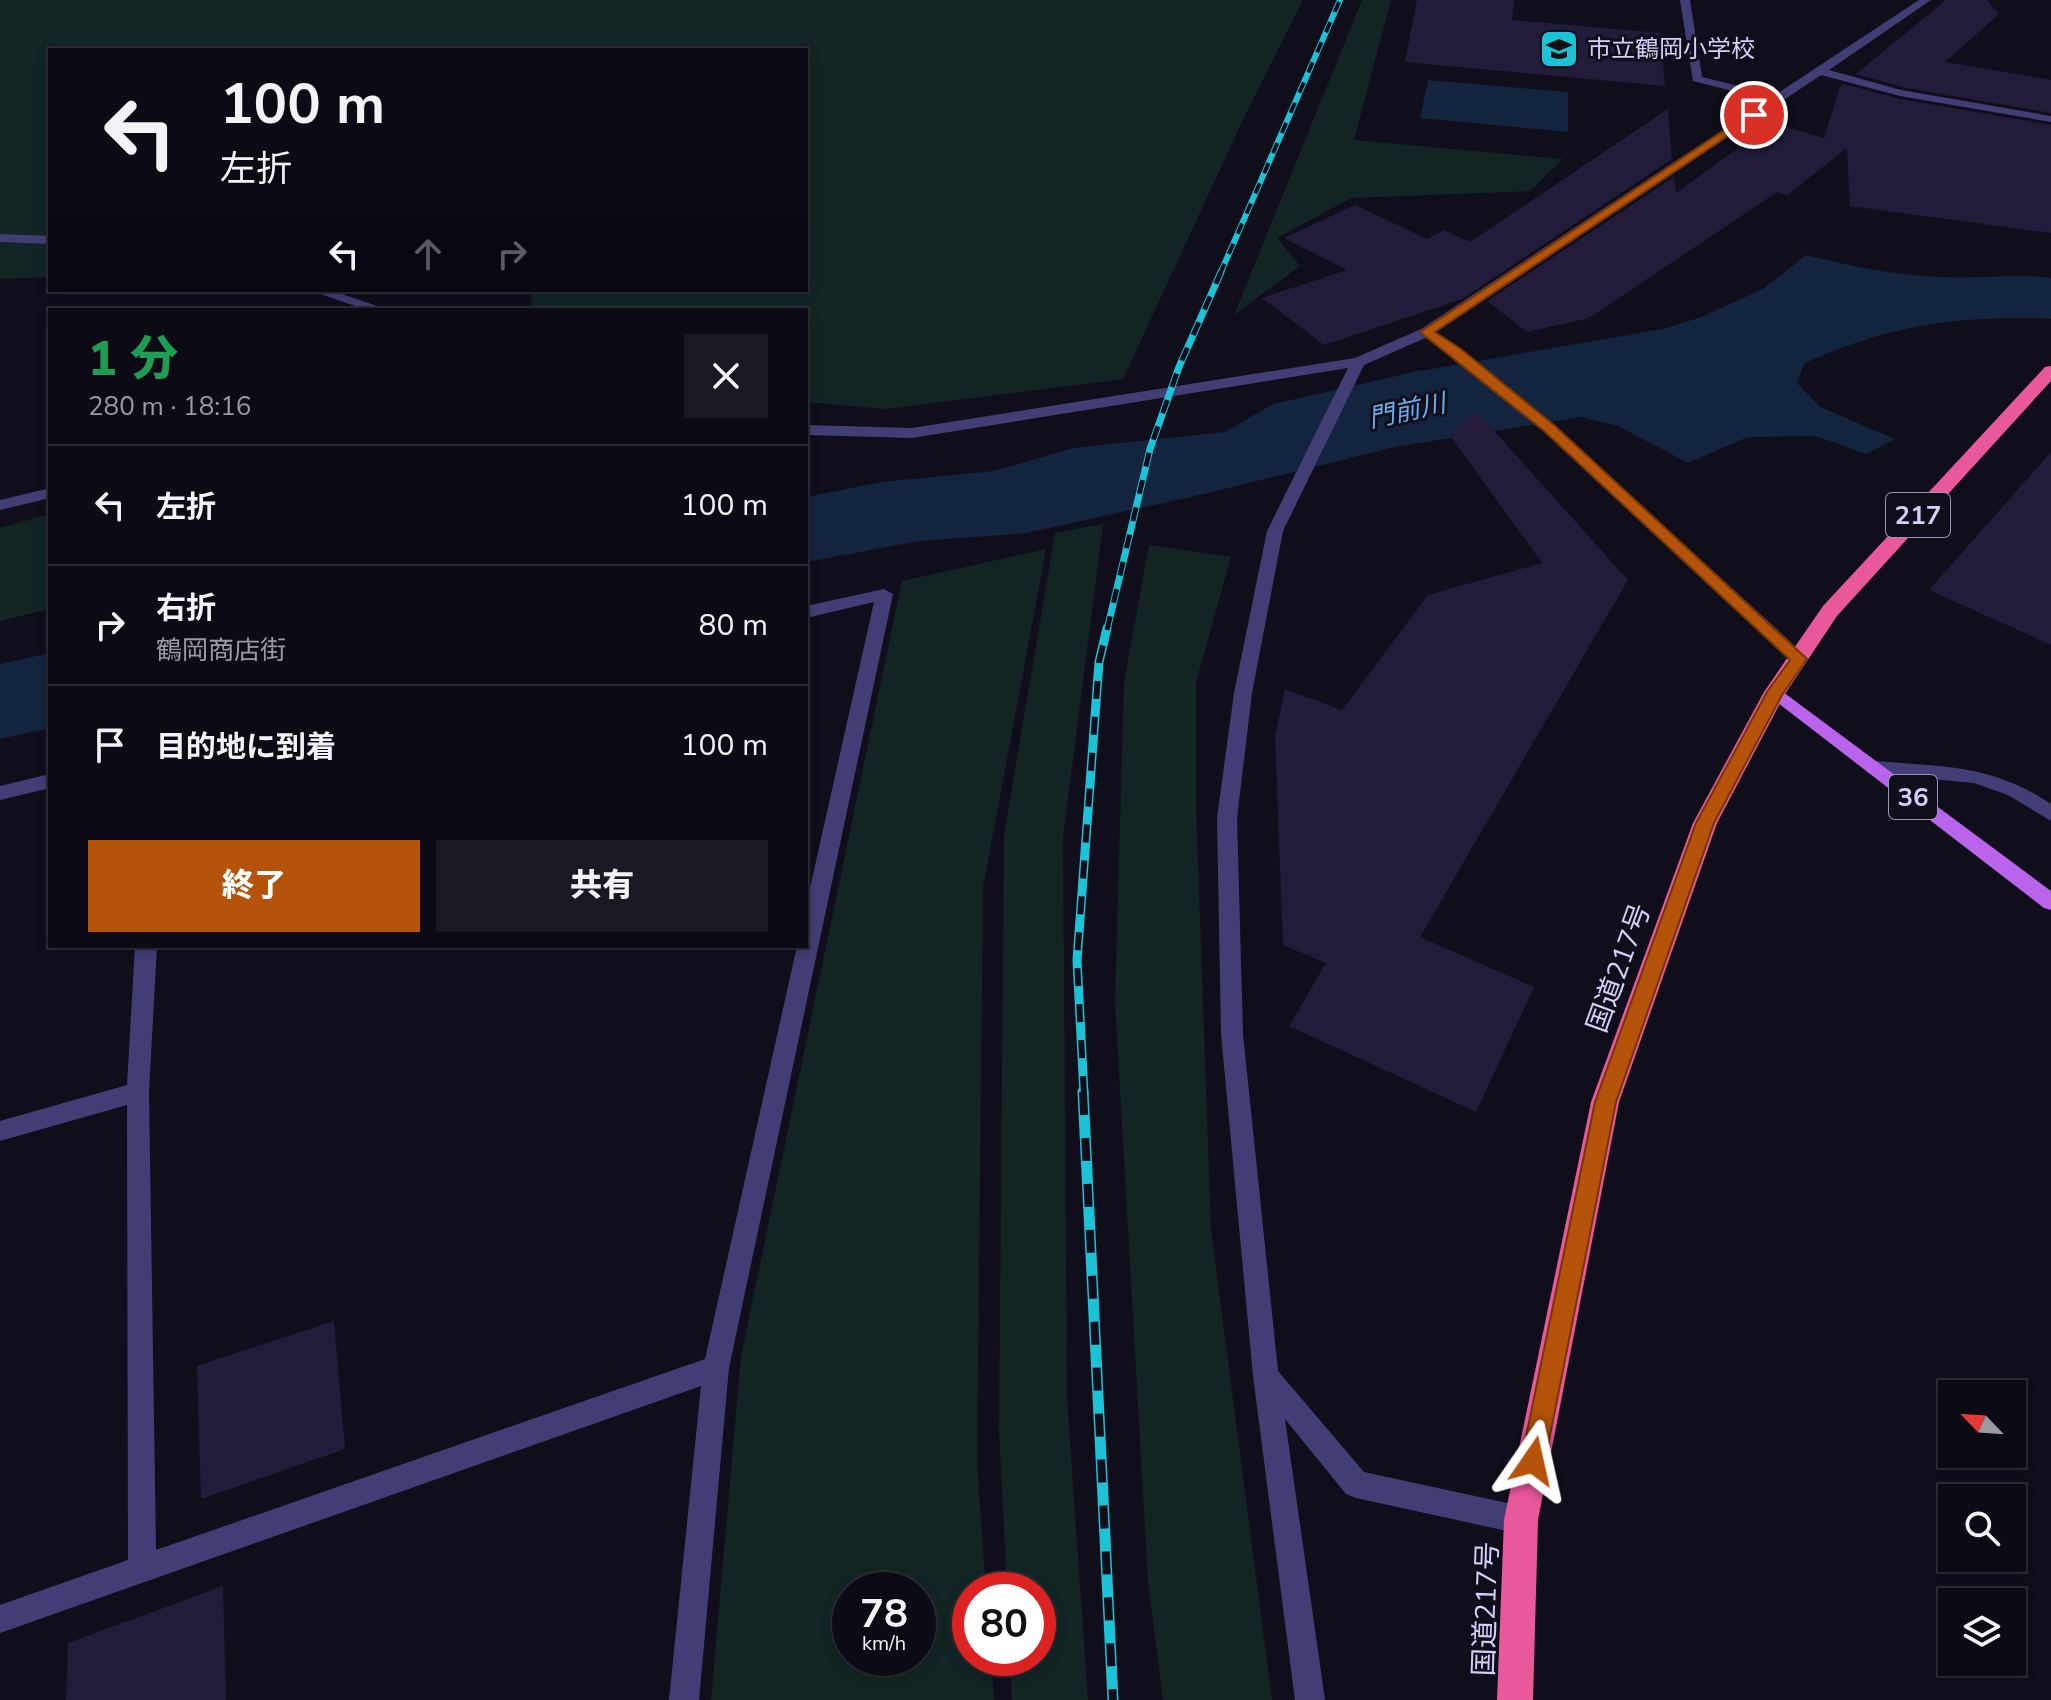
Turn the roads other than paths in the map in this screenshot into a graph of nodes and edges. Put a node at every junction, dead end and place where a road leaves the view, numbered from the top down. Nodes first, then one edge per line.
1 (1685, 0) edge
2 (1926, 0) edge
3 (1821, 71) junction
4 (1778, 99) junction
5 (2051, 119) edge
6 (0, 238) edge
7 (48, 240) edge
8 (323, 292) edge
9 (375, 308) edge
10 (1426, 332) junction
11 (1358, 362) junction
12 (2051, 371) edge
13 (808, 430) edge
14 (48, 493) edge
15 (0, 505) edge
16 (808, 612) edge
17 (1799, 659) junction
18 (1775, 692) junction
19 (1875, 768) junction
20 (48, 781) edge
21 (0, 793) edge
22 (2051, 814) edge
23 (2051, 902) edge
24 (808, 944) edge
25 (146, 948) edge
26 (807, 948) edge
27 (138, 1092) junction
28 (0, 1131) edge
29 (716, 1368) junction
30 (1266, 1376) junction
31 (1521, 1520) junction
32 (142, 1567) junction
33 (0, 1619) edge
34 (684, 1700) edge
35 (1310, 1700) edge
36 (1515, 1700) edge

1 - 4 street
2 - 3 street
3 - 4 street
3 - 5 street
4 - 10 street
6 - 7 street
8 - 9 street
10 - 11 street
10 - 17 street
11 - 13 street
11 - 30 street
12 - 17 highway, 国道217号 / 217
14 - 15 street
16 - 24 street
17 - 18 highway, 国道217号 / 217
18 - 19 main road, 36
18 - 31 highway, 国道217号 / 217
19 - 22 street
19 - 23 main road, 36
20 - 21 street
25 - 27 street
26 - 29 street
27 - 28 street
27 - 32 street
29 - 32 street
29 - 34 street
30 - 31 street
30 - 35 street
31 - 36 highway, 国道217号 / 217
32 - 33 street

